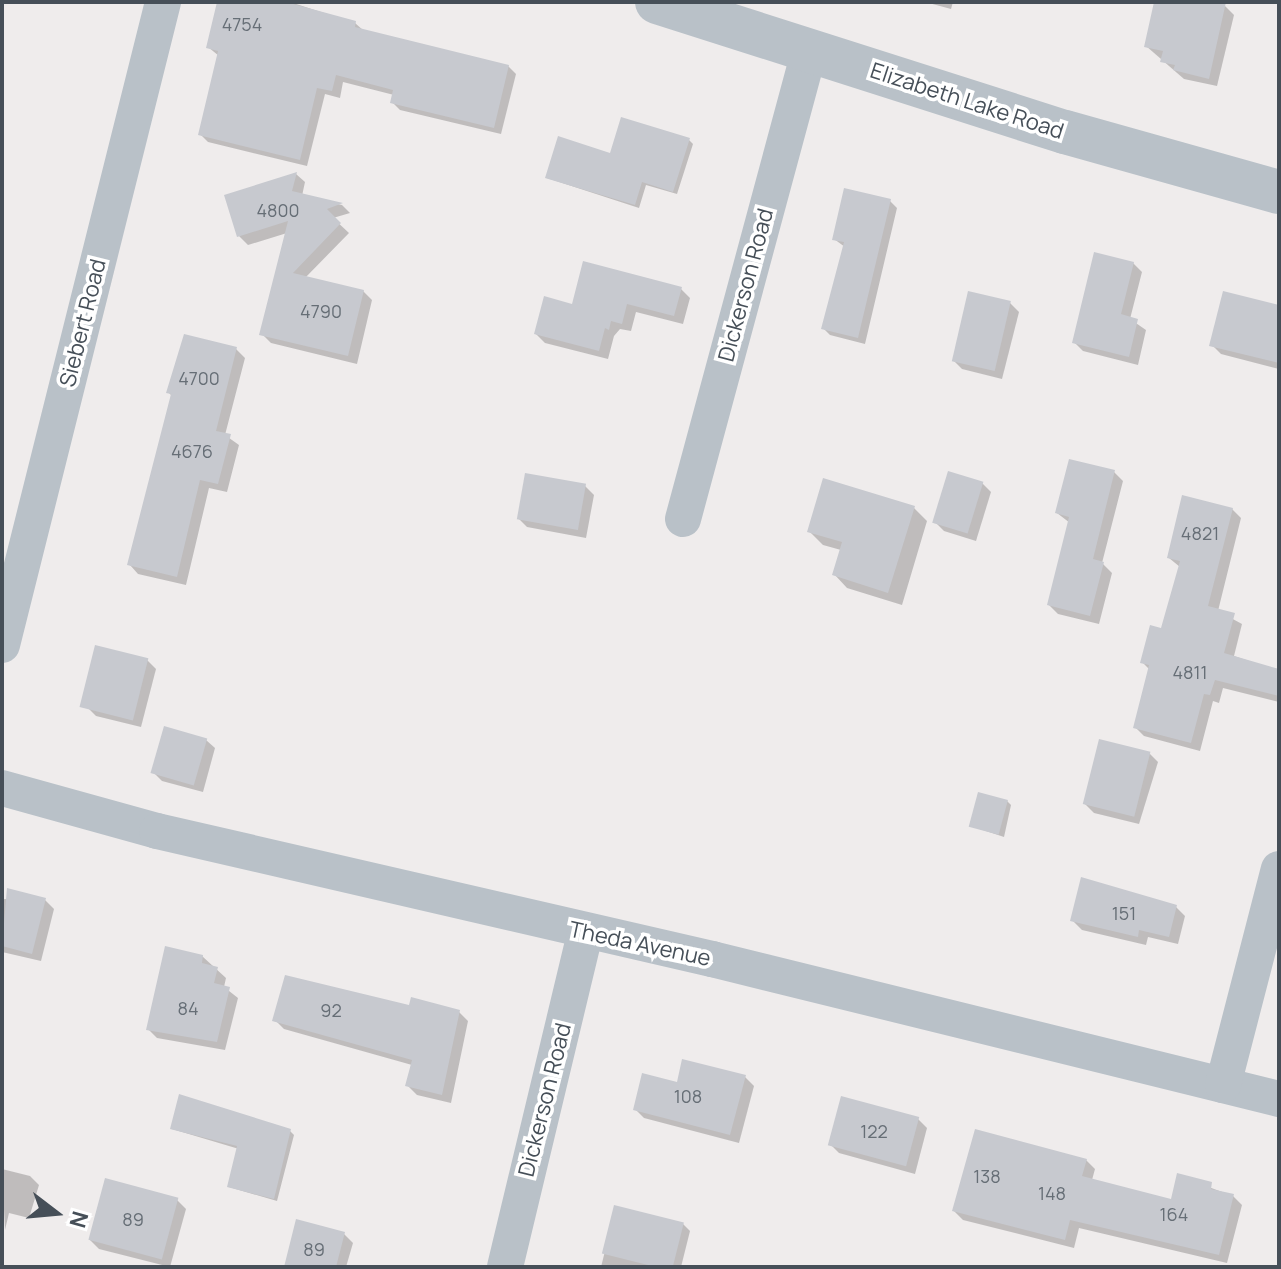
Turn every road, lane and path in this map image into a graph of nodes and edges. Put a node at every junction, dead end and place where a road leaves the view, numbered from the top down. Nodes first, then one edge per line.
1 (163, 2) edge
2 (657, 2) edge
3 (809, 51) junction
4 (1279, 192) edge
5 (683, 519) dead end
6 (2, 645) edge
7 (2, 788) edge
8 (1279, 869) edge
9 (585, 933) junction
10 (1223, 1085) junction
11 (1279, 1099) edge
12 (505, 1267) edge

1 - 6 street, Siebert Road
2 - 3 street, Elizabeth Lake Road
3 - 4 street, Elizabeth Lake Road
3 - 5 street, Dickerson Road
7 - 9 street, Theda Avenue
8 - 10 street
9 - 10 street, Theda Avenue
9 - 12 street, Dickerson Road
10 - 11 street, Theda Avenue

